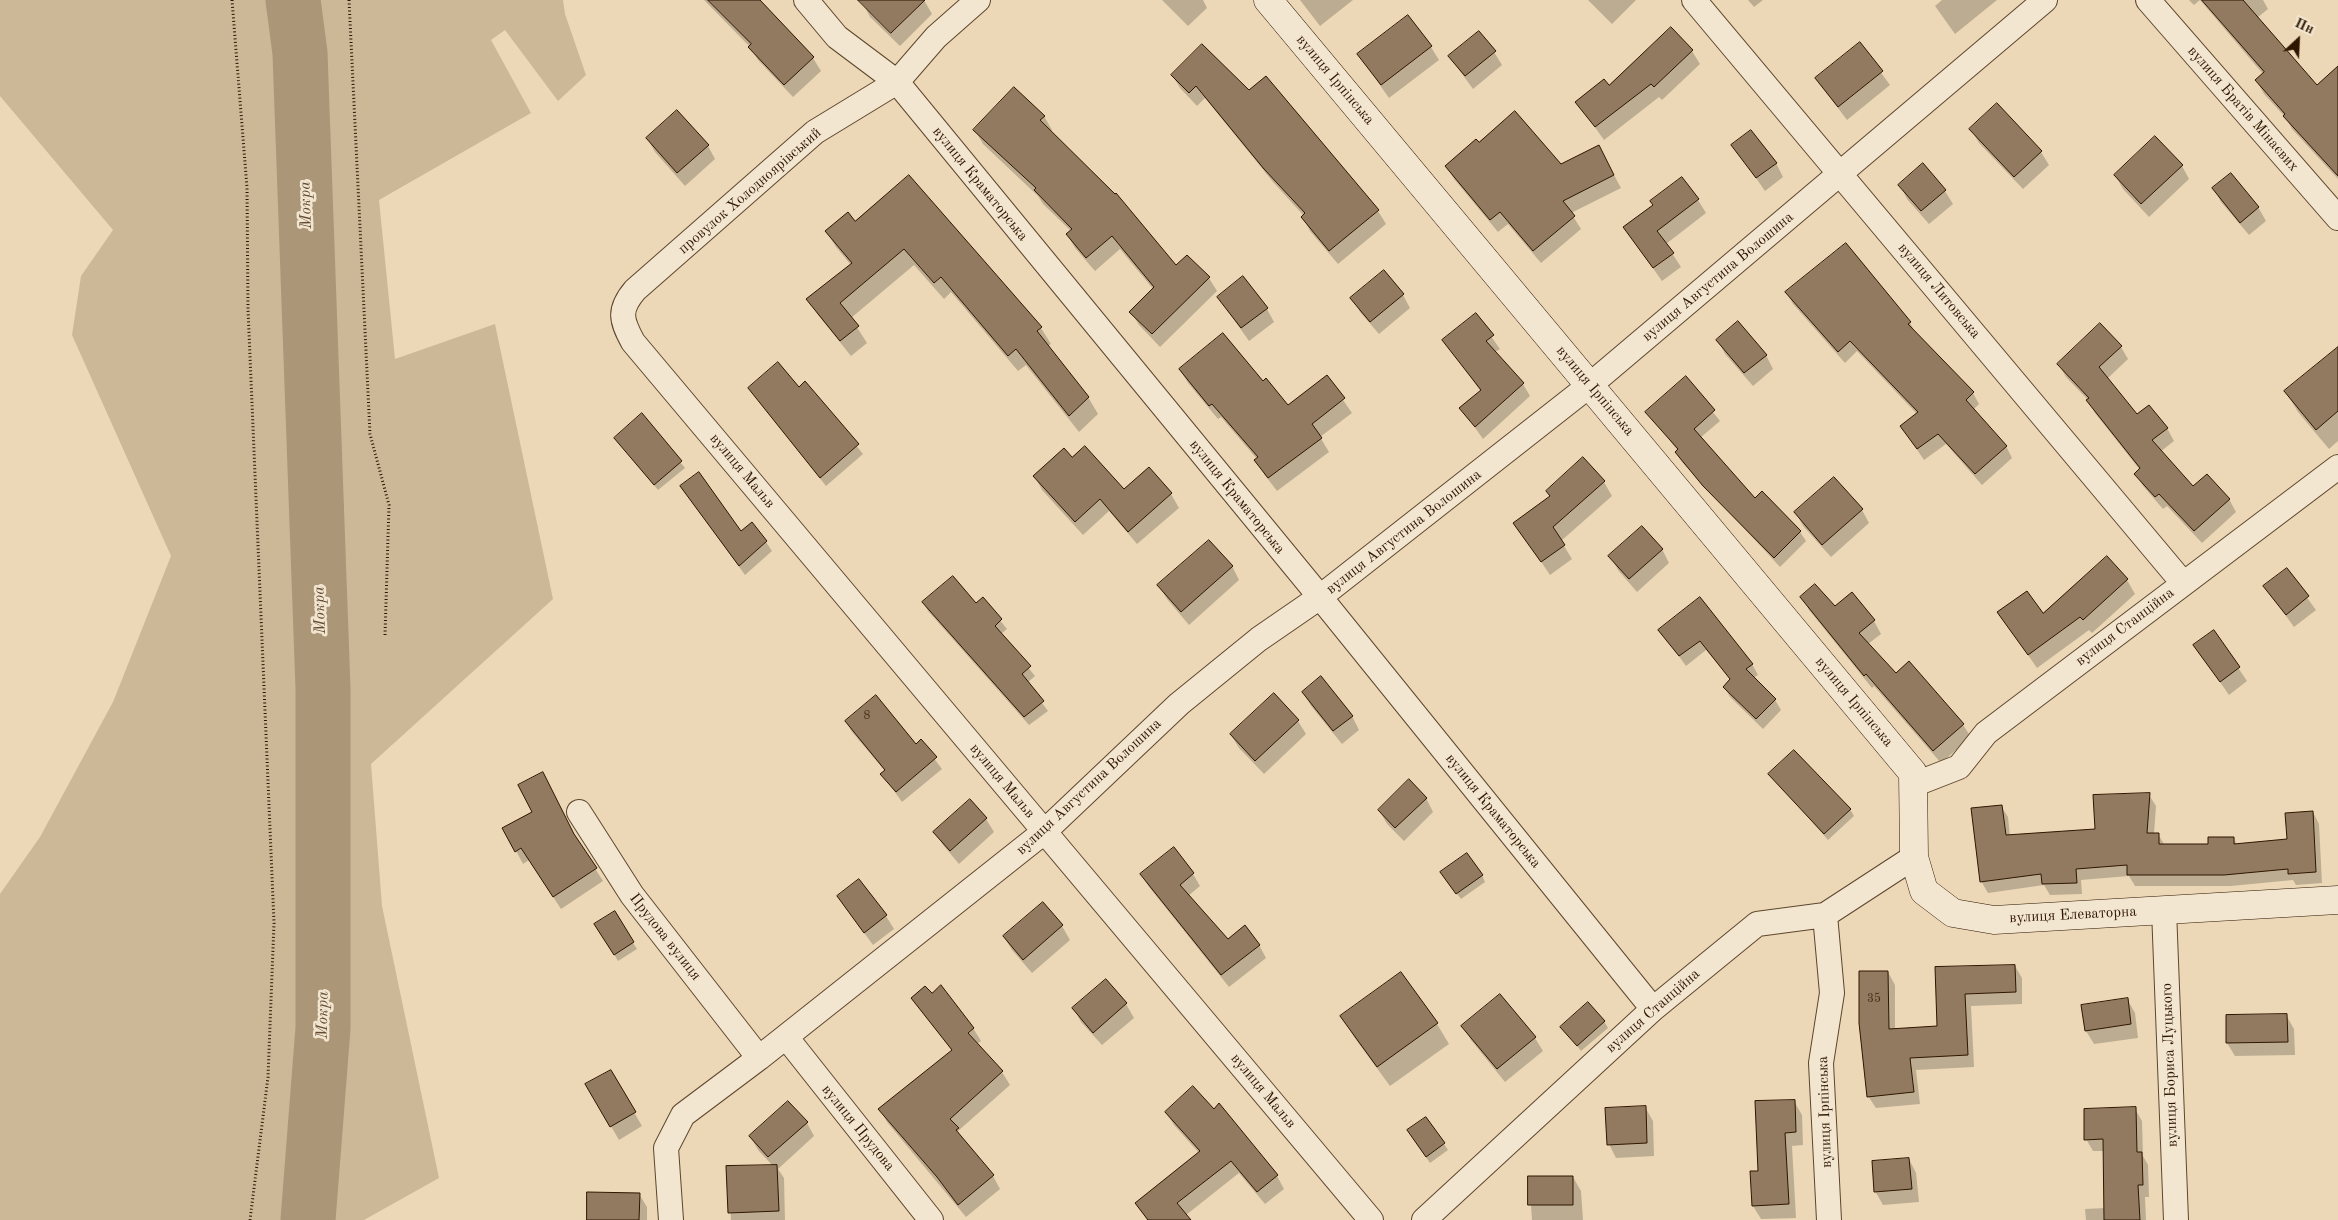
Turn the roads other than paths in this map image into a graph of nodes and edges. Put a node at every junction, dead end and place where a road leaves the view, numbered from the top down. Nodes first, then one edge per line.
1 (806, 0) edge
2 (978, 0) edge
3 (1268, 0) edge
4 (1694, 0) edge
5 (2045, 0) edge
6 (2148, 0) edge
7 (897, 82) junction
8 (1840, 174) junction
9 (2338, 218) edge
10 (633, 342) joint
11 (1590, 385) junction
12 (2338, 467) edge
13 (2183, 583) junction
14 (1320, 597) junction
15 (1913, 785) junction
16 (579, 812) dead end
17 (1044, 832) junction
18 (1914, 857) junction
19 (2338, 900) edge
20 (2164, 910) junction
21 (1825, 915) junction
22 (1653, 1009) junction
23 (786, 1037) junction
24 (759, 1058) junction
25 (671, 1220) edge
26 (931, 1220) edge
27 (1371, 1220) edge
28 (1424, 1220) edge
29 (1829, 1220) edge
30 (2176, 1220) edge

1 - 7 street, вулиця Краматорська
2 - 7 street, провулок Холодноярівський
3 - 11 street, вулиця Ірпінська
4 - 8 street, вулиця Литовська
5 - 8 street, вулиця Августина Волошина
6 - 9 street, вулиця Братів Мінаєвих
7 - 10 street, провулок Холодноярівський
7 - 14 street, вулиця Краматорська
8 - 11 street, вулиця Августина Волошина
8 - 13 street, вулиця Литовська
10 - 17 street, вулиця Мальв
11 - 14 street, вулиця Августина Волошина
11 - 15 street, вулиця Ірпінська
12 - 13 street, вулиця Станційна
13 - 15 street, вулиця Станційна
14 - 17 street, вулиця Августина Волошина
14 - 22 street, вулиця Краматорська
15 - 18 street, вулиця Елеваторна
16 - 24 street, Прудова вулиця
17 - 23 street, вулиця Августина Волошина
17 - 27 street, вулиця Мальв
18 - 20 street, вулиця Елеваторна
18 - 21 street, вулиця Станційна
19 - 20 street, вулиця Елеваторна
20 - 30 street, вулиця Бориса Луцького
21 - 22 street, вулиця Станційна
21 - 29 street, вулиця Ірпінська
22 - 28 street, вулиця Станційна
23 - 24 street, вулиця Августина Волошина
23 - 26 street, вулиця Прудова
24 - 25 street, вулиця Августина Волошина

